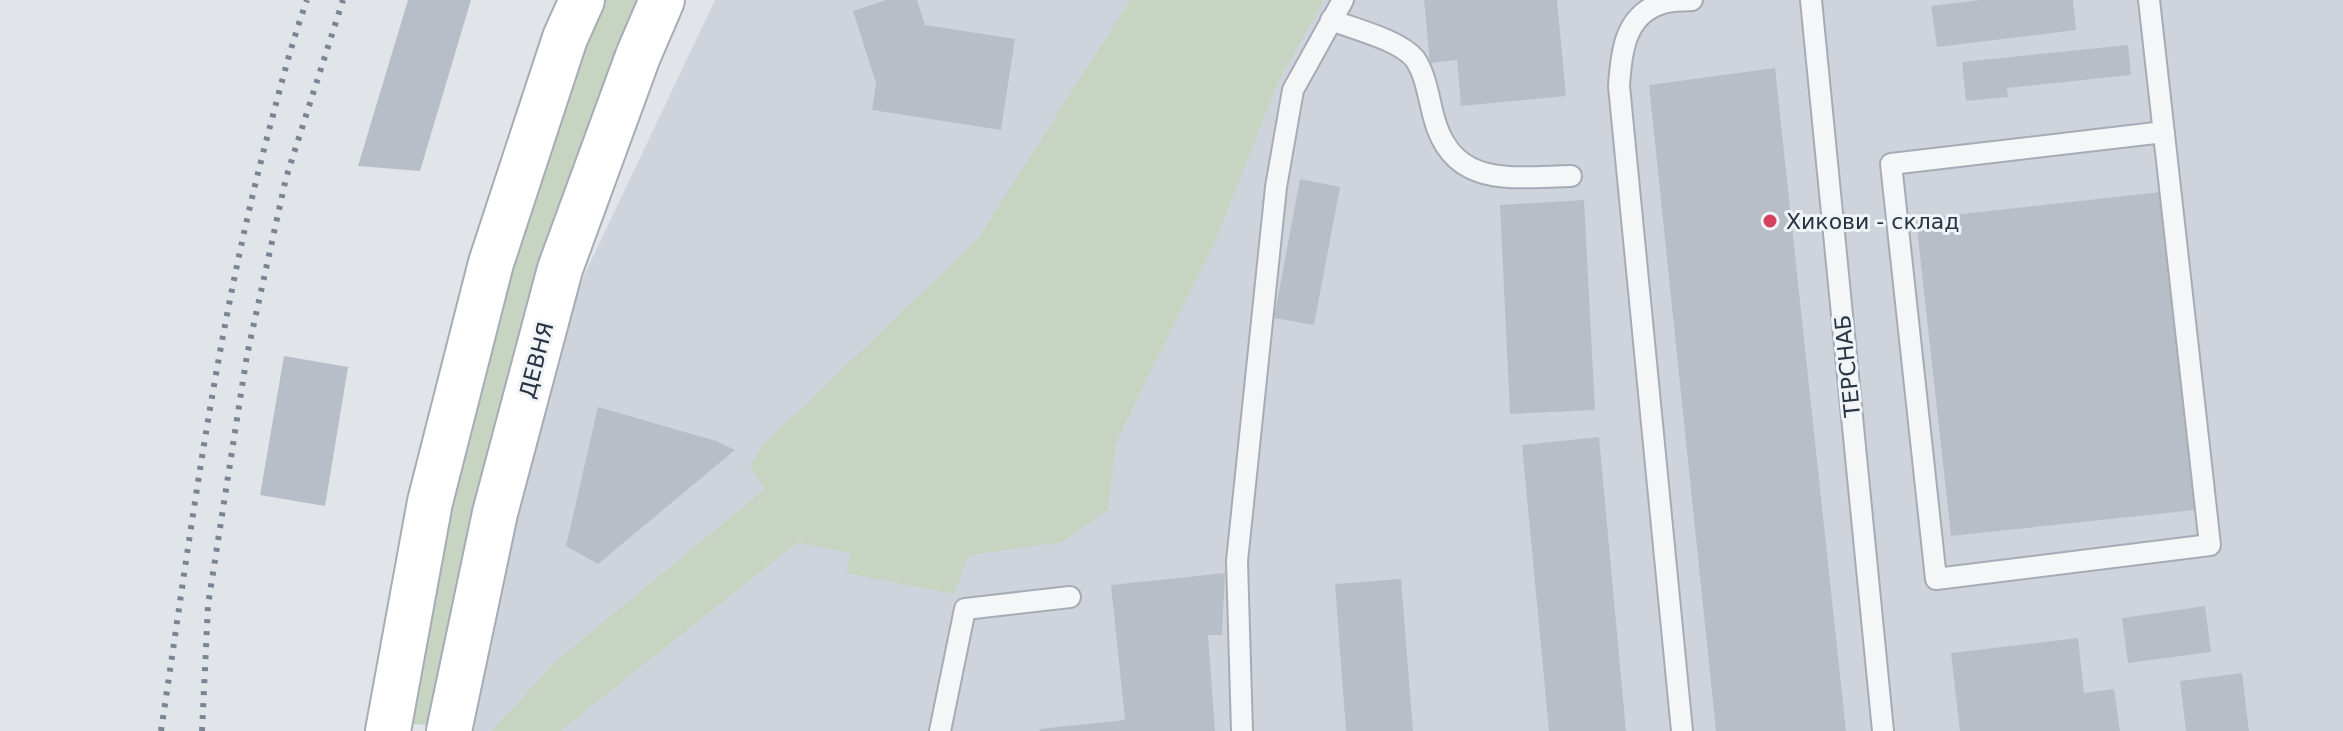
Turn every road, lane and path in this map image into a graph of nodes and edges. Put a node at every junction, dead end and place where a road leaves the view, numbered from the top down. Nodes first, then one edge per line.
1 (582, 0) edge
2 (662, 0) edge
3 (1343, 0) edge
4 (1692, 0) edge
5 (1811, 0) edge
6 (2149, 0) edge
7 (1331, 20) junction
8 (2164, 132) junction
9 (1571, 176) dead end
10 (1070, 597) dead end
11 (388, 731) edge
12 (449, 731) edge
13 (940, 731) edge
14 (1242, 731) edge
15 (1682, 731) edge
16 (1883, 731) edge

1 - 11 main road
2 - 12 main road, ДЕВНЯ
3 - 7 lane
4 - 15 lane
5 - 16 lane, ТЕРСНАБ
6 - 8 lane
7 - 9 lane
7 - 14 lane
8 - 8 lane
10 - 13 lane

